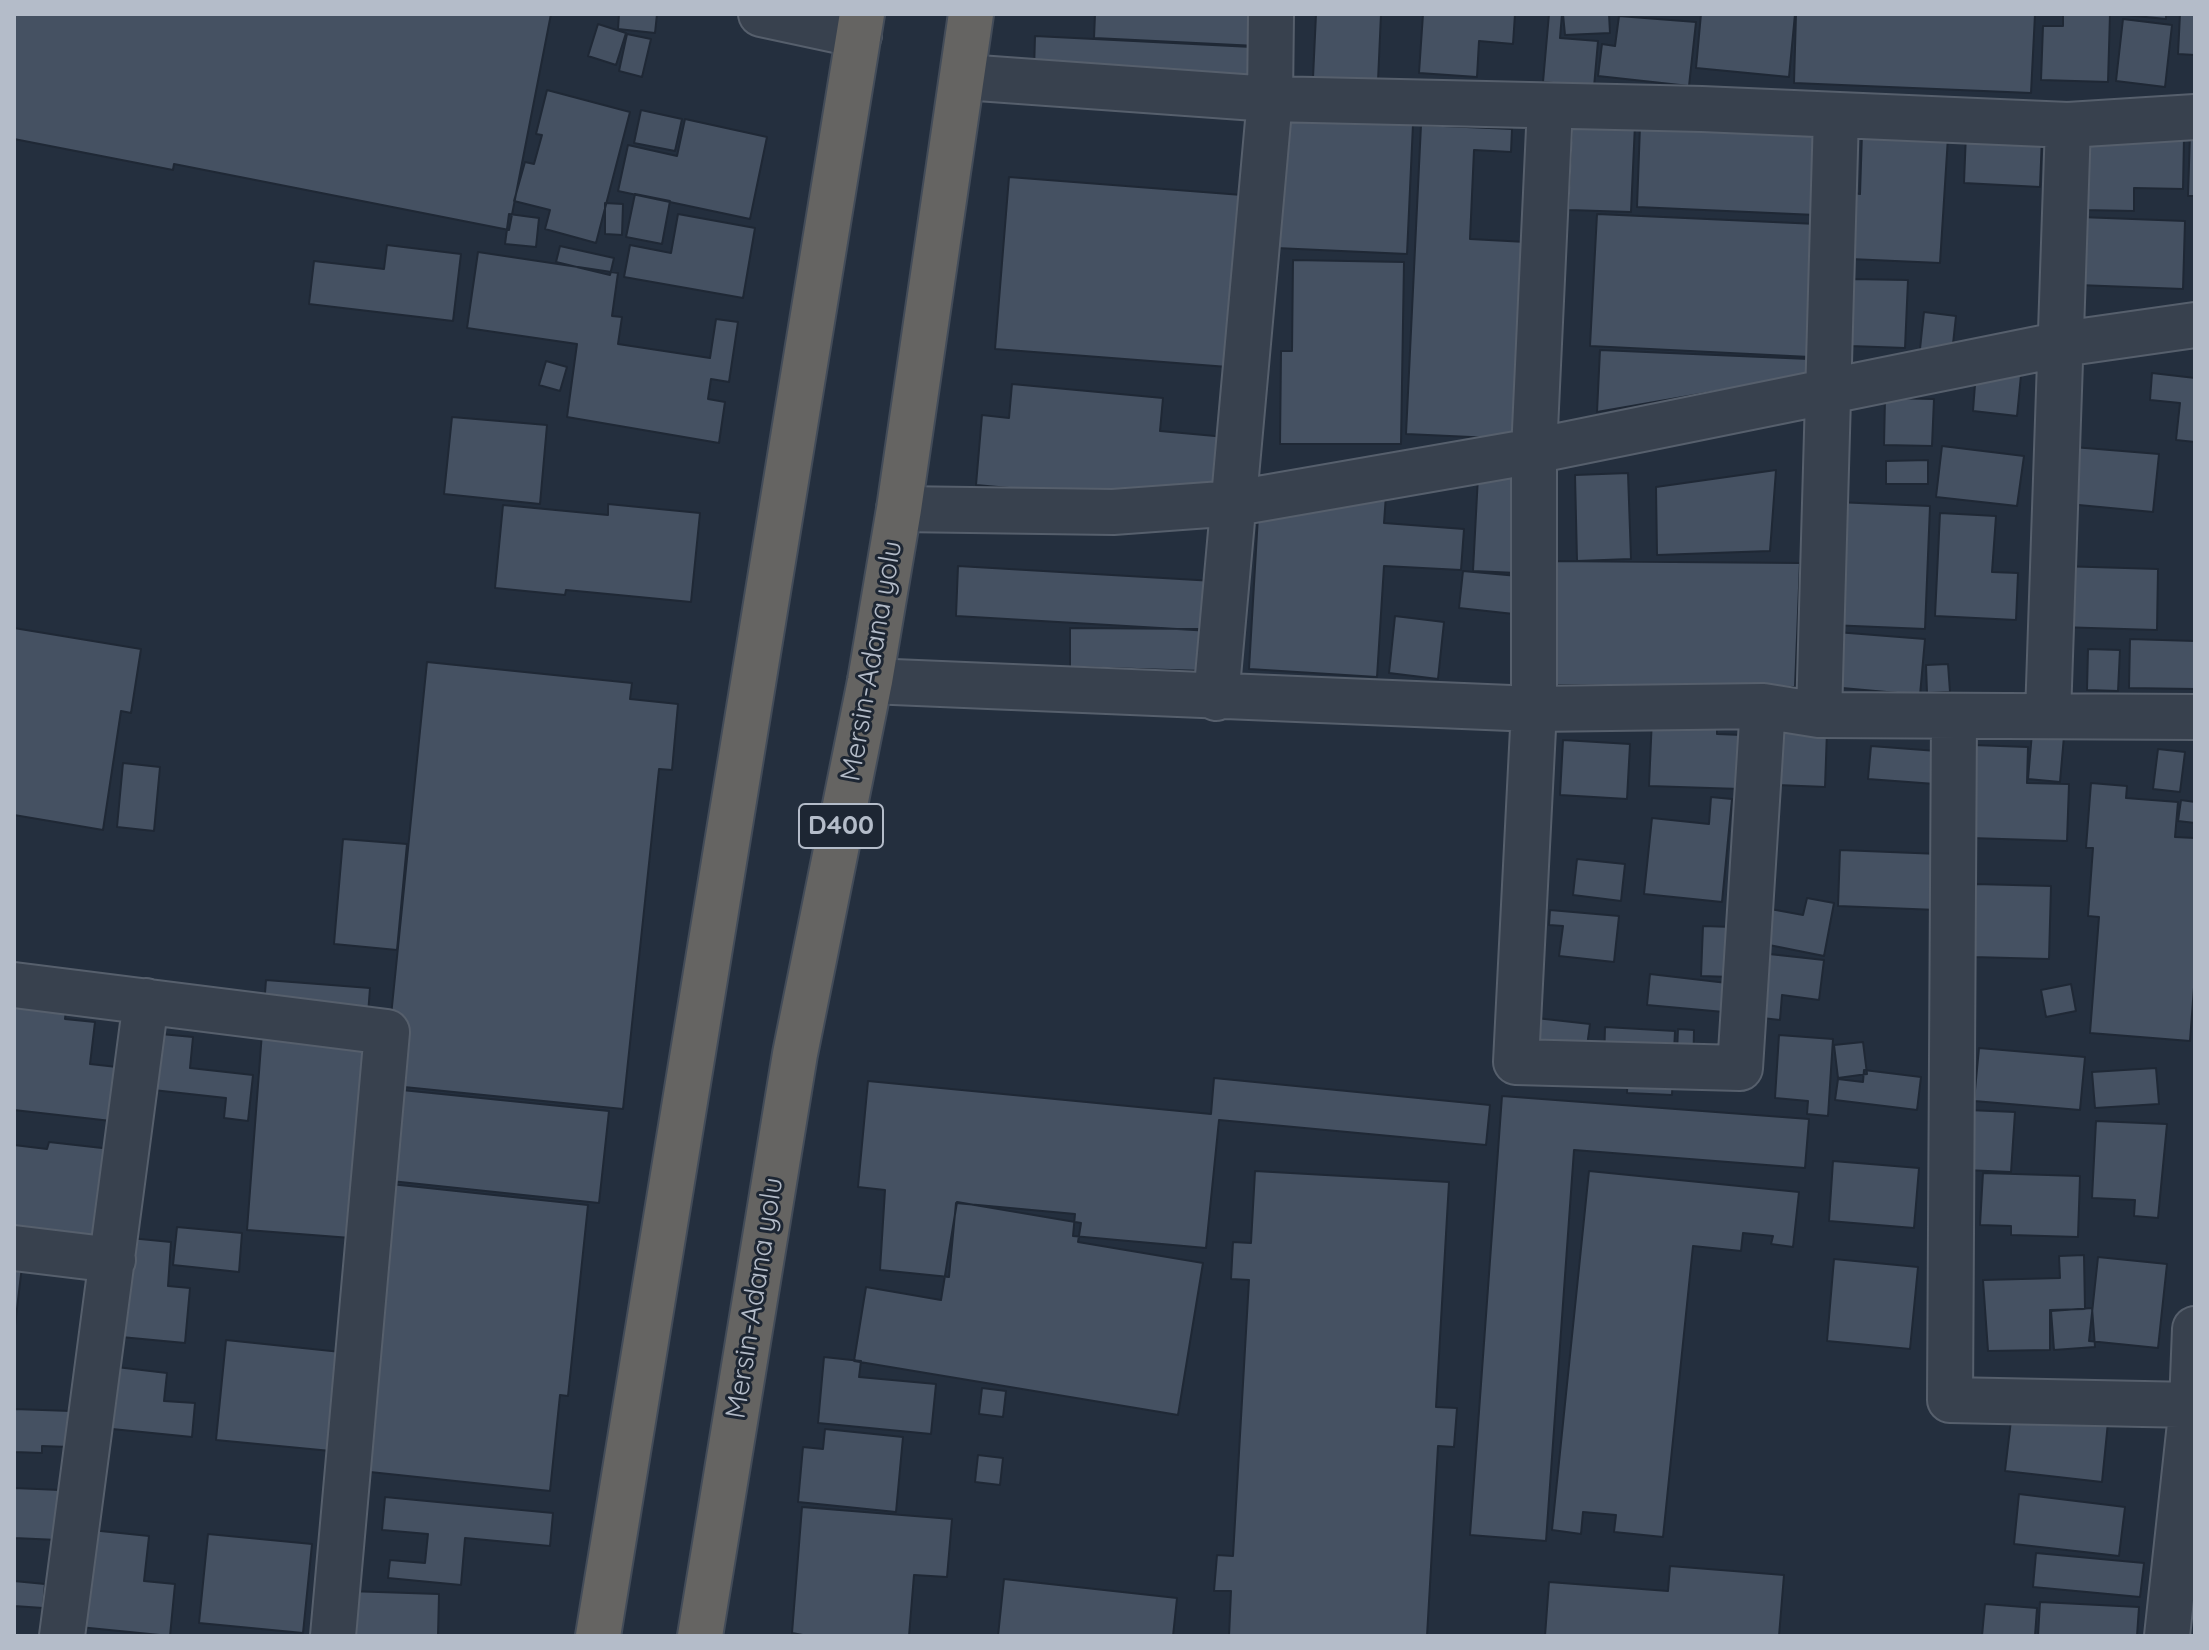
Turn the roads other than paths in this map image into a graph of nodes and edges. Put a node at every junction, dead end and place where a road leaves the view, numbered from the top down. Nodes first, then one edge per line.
1 (761, 14) edge
2 (971, 14) edge
3 (1271, 14) edge
4 (860, 25) edge
5 (964, 77) junction
6 (1270, 99) junction
7 (1550, 107) junction
8 (1836, 115) junction
9 (2195, 117) edge
10 (2068, 125) junction
11 (2195, 325) edge
12 (2062, 344) junction
13 (1826, 393) junction
14 (1534, 451) junction
15 (1236, 503) junction
16 (899, 509) junction
17 (870, 681) junction
18 (1216, 698) junction
19 (1763, 706) junction
20 (1534, 709) junction
21 (1819, 715) junction
22 (2048, 715) junction
23 (1954, 717) junction
24 (2195, 717) edge
25 (14, 985) edge
26 (146, 1001) junction
27 (14, 1248) edge
28 (113, 1260) junction
29 (2195, 1329) edge
30 (2192, 1405) junction
31 (62, 1636) edge
32 (333, 1636) edge
33 (598, 1636) edge
34 (700, 1636) edge
35 (2167, 1636) edge

1 - 4 street
2 - 5 highway, Mersin-Adana yolu / D400
3 - 6 street
4 - 33 highway
5 - 6 street
5 - 16 highway, Mersin-Adana yolu / D400
6 - 7 street
6 - 15 street
7 - 8 street
7 - 14 street
8 - 10 street
8 - 13 street
9 - 10 street
10 - 12 street
11 - 12 street
12 - 13 street
12 - 22 street
13 - 14 street
13 - 21 street
14 - 15 street
14 - 20 street
15 - 16 street
15 - 18 street
16 - 17 highway, Mersin-Adana yolu / D400
17 - 18 street
17 - 34 highway, Mersin-Adana yolu / D400
18 - 20 street
19 - 20 street
19 - 20 street
19 - 21 street
21 - 23 street
22 - 23 street
22 - 24 street
23 - 30 street
25 - 26 street
26 - 28 street
26 - 32 street
27 - 28 street
28 - 31 street
29 - 30 street
30 - 35 street

